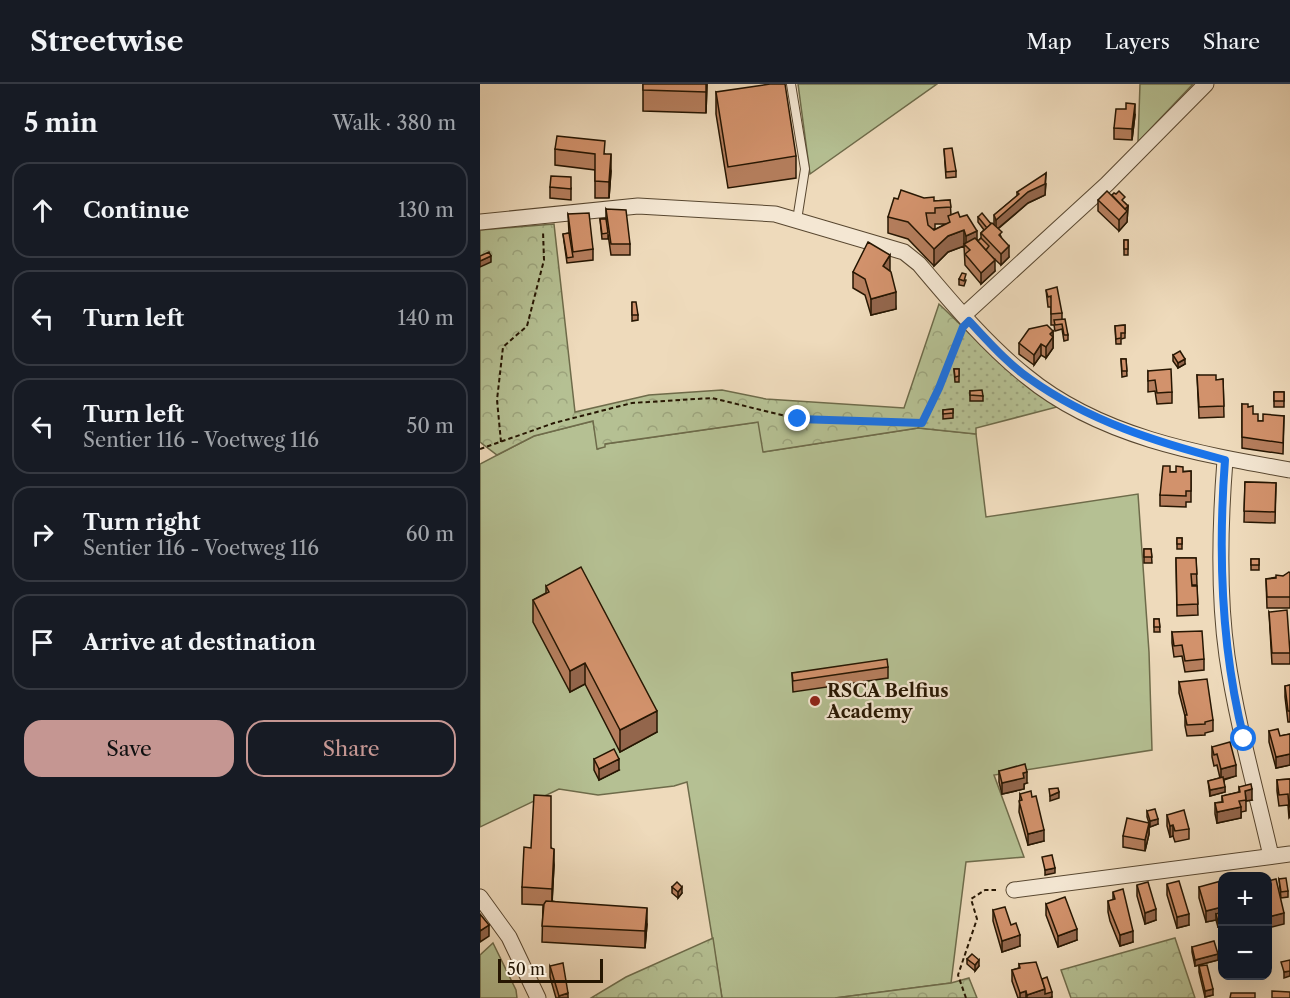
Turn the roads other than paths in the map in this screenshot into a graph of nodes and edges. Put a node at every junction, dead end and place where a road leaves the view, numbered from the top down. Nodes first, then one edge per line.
1 (791, 84) edge
2 (1206, 84) edge
3 (797, 220) junction
4 (480, 222) edge
5 (967, 318) junction
6 (1225, 460) junction
7 (1290, 470) edge
8 (1290, 854) edge
9 (1271, 856) junction
10 (1014, 890) road end
11 (480, 897) edge
12 (538, 998) edge

1 - 3 lane
2 - 5 street
3 - 4 street
3 - 5 street
5 - 6 street
6 - 7 street
6 - 9 street
8 - 9 street
9 - 10 street
11 - 12 street

